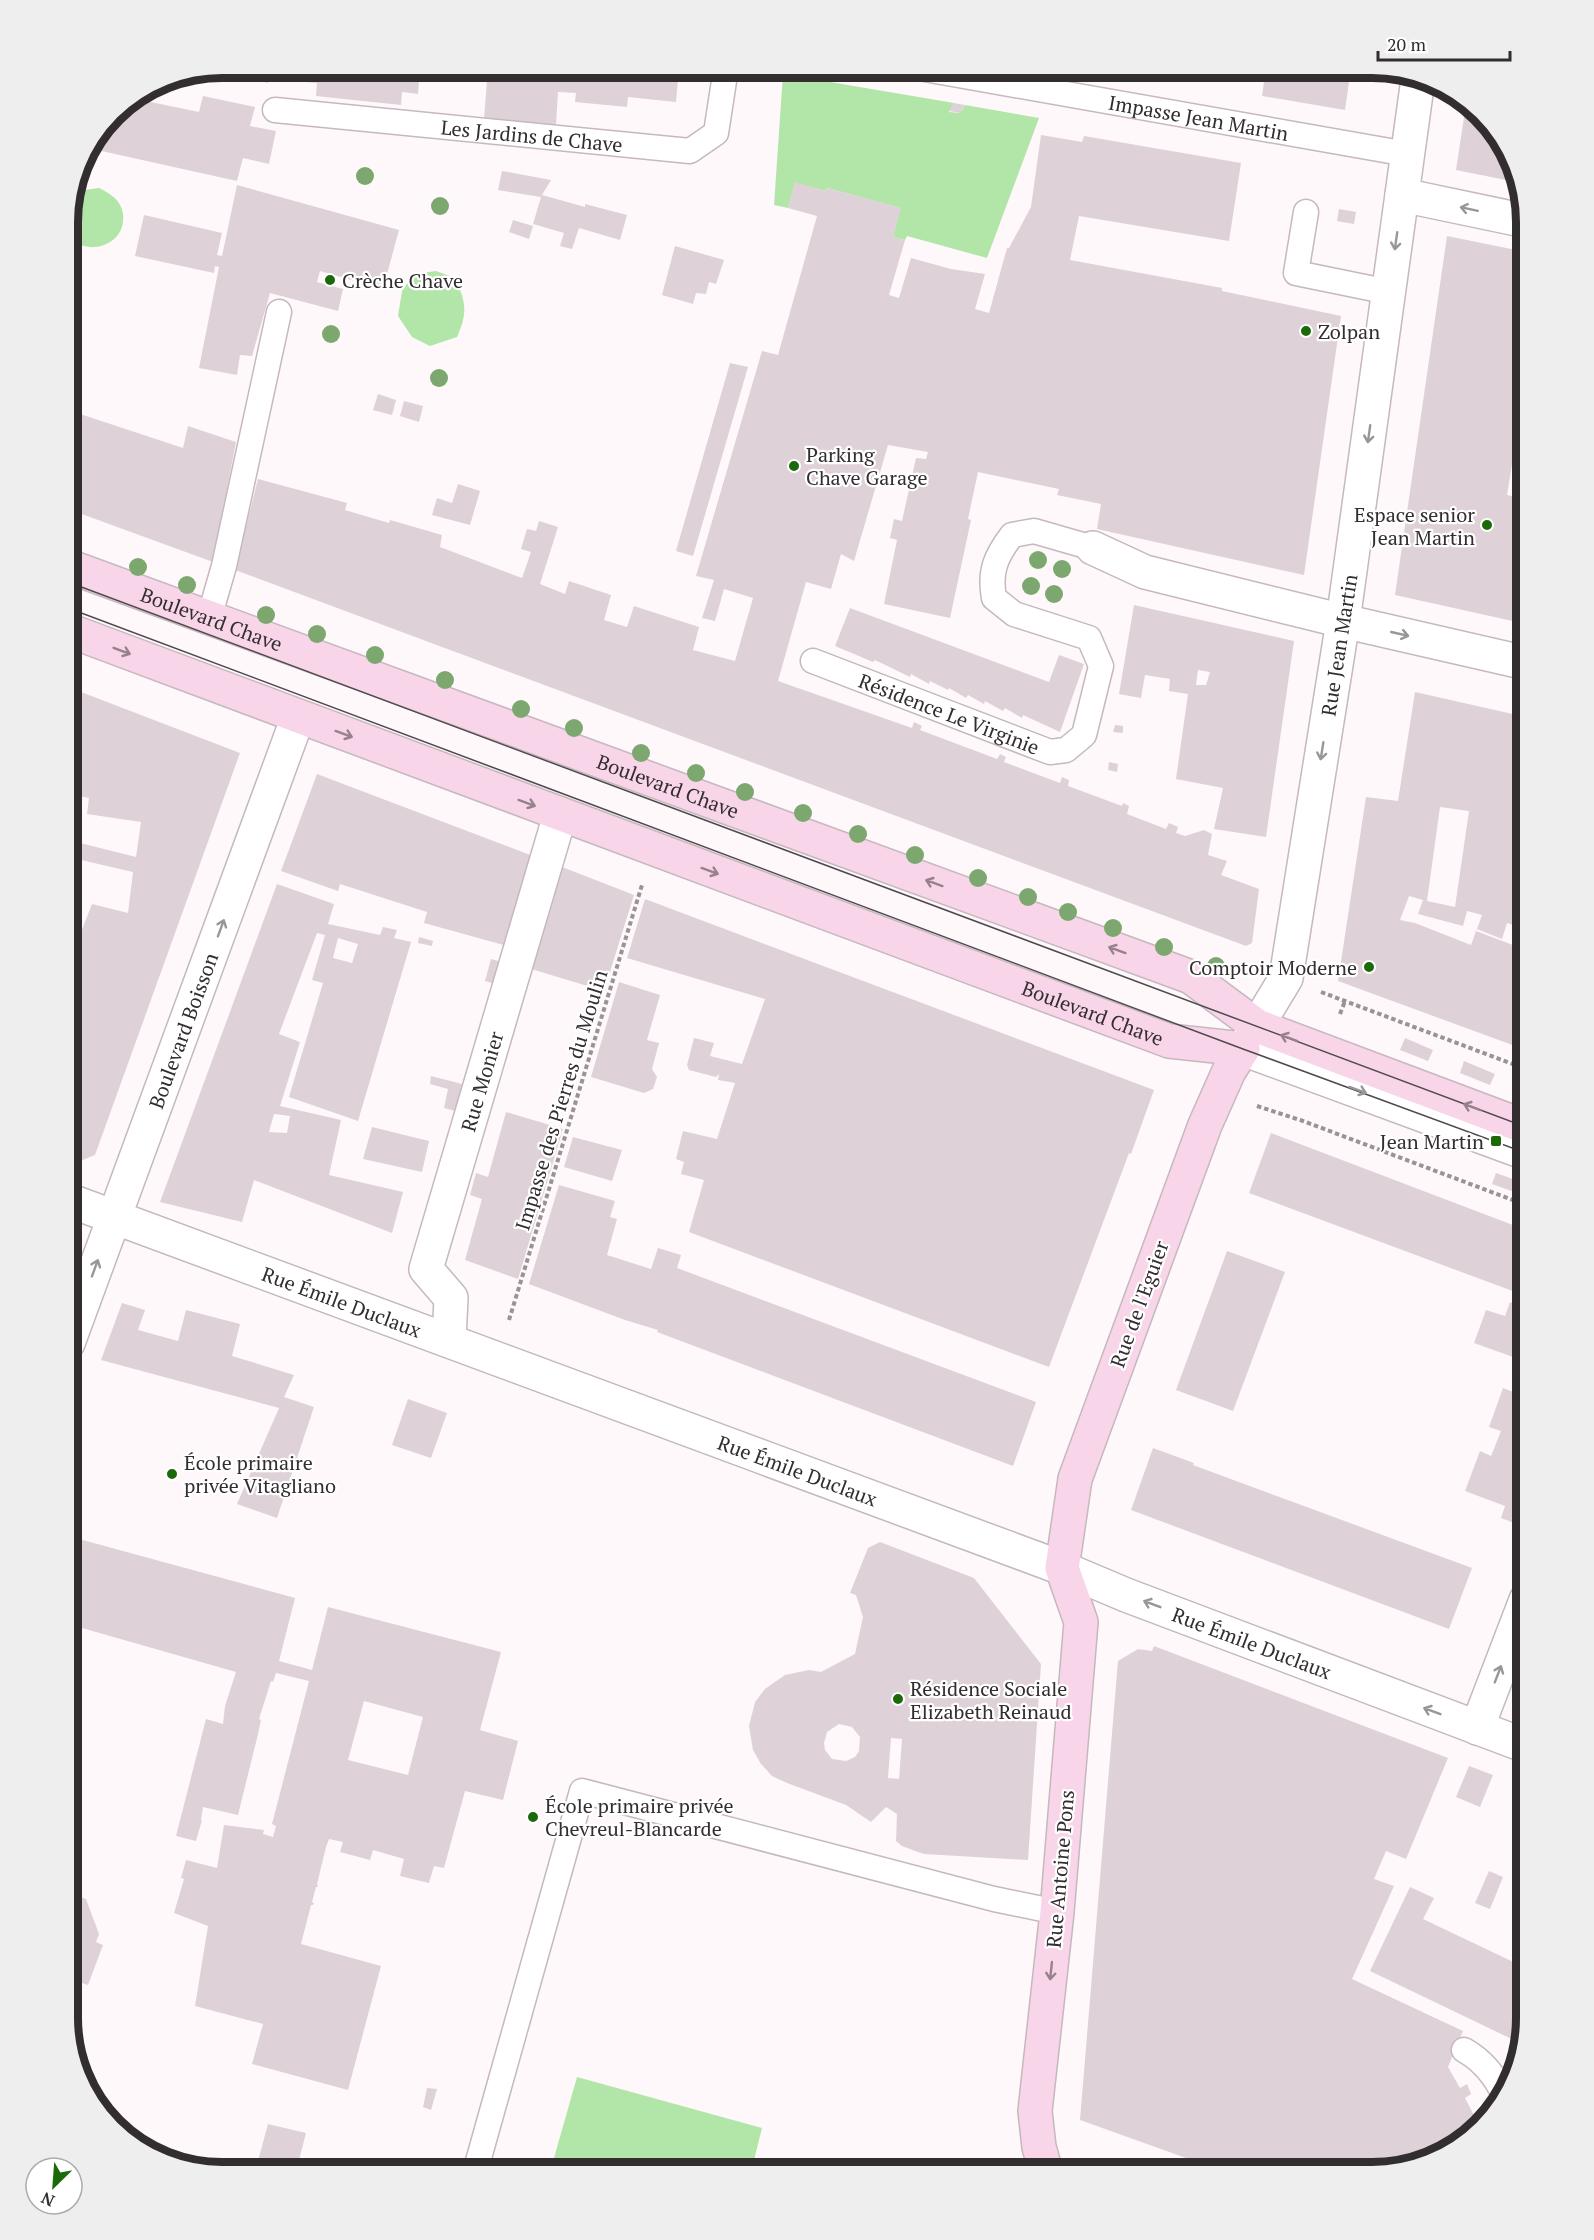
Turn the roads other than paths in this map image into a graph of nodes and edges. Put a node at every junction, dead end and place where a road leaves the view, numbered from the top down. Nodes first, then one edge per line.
1 (724, 78) edge
2 (976, 78) edge
3 (1417, 86) edge
4 (275, 110) dead end
5 (1407, 154) junction
6 (1402, 195) junction
7 (1306, 212) dead end
8 (1516, 219) edge
9 (1389, 292) junction
10 (279, 312) dead end
11 (1093, 548) joint
12 (78, 570) edge
13 (209, 618) junction
14 (1343, 621) junction
15 (78, 634) edge
16 (1516, 660) edge
17 (813, 661) dead end
18 (298, 717) junction
19 (560, 815) junction
20 (1250, 1037) junction
21 (1516, 1123) edge
22 (1516, 1147) edge
23 (78, 1204) edge
24 (114, 1219) junction
25 (78, 1316) edge
26 (449, 1340) junction
27 (1062, 1568) junction
28 (1516, 1628) edge
29 (1477, 1728) junction
30 (1516, 1742) edge
31 (1057, 1912) junction
32 (1464, 2050) dead end
33 (1499, 2085) edge
34 (479, 2162) edge
35 (1043, 2162) edge

1 - 4 lane, Les Jardins de Chave
2 - 5 lane, Impasse Jean Martin
3 - 5 street, Rue Jean Martin
5 - 6 street, Rue Jean Martin
8 -> 6 street
6 -> 9 street, Rue Jean Martin
7 - 9 lane
9 -> 14 street, Rue Jean Martin
10 - 13 lane
11 - 14 street
11 - 17 lane, Résidence Le Virginie
12 - 13 street, Boulevard Chave
20 -> 13 street, Boulevard Chave
14 -> 16 street
14 -> 20 street, Rue Jean Martin
15 -> 18 street, Boulevard Chave
18 -> 19 street, Boulevard Chave
24 -> 18 street, Boulevard Boisson
19 -> 20 street, Boulevard Chave
19 - 26 street, Rue Monier
21 -> 20 street, Boulevard Chave
20 -> 22 street, Boulevard Chave
20 - 27 street, Rue de l'Eguier
23 - 24 street, Rue Émile Duclaux
25 -> 24 street, Boulevard Boisson
24 - 26 street, Rue Émile Duclaux
26 - 27 street, Rue Émile Duclaux
29 -> 27 street, Rue Émile Duclaux
27 - 31 street, Rue Antoine Pons
29 -> 28 street
29 - 30 street, Rue Émile Duclaux
31 - 34 lane
31 -> 35 street, Rue Antoine Pons
32 - 33 lane

